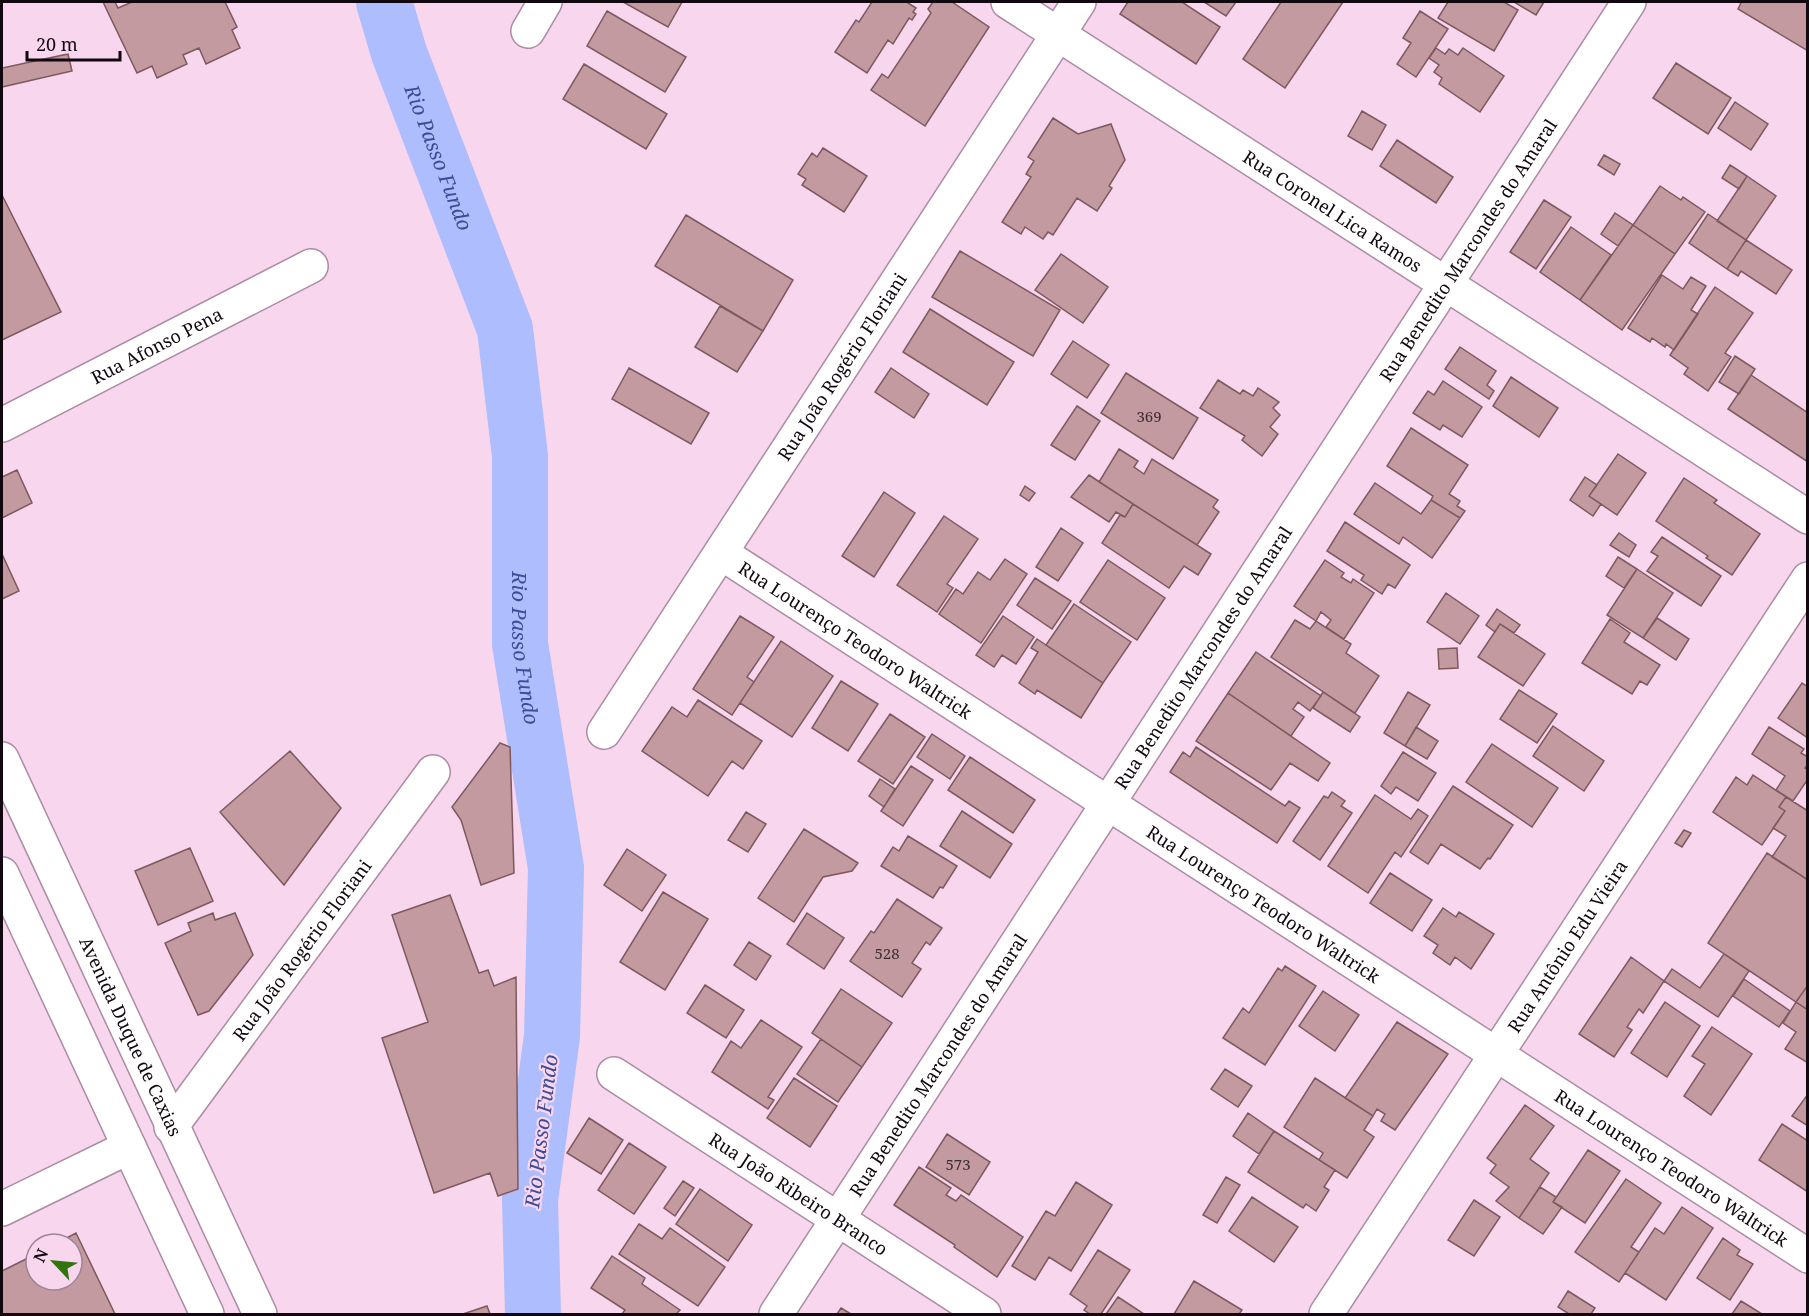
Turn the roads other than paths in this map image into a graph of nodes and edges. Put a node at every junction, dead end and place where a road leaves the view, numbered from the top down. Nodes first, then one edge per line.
1 (544, 2) edge
2 (1008, 2) edge
3 (1079, 2) edge
4 (1629, 2) edge
5 (528, 31) dead end
6 (1058, 34) junction
7 (311, 266) dead end
8 (1446, 284) junction
9 (2, 425) edge
10 (1808, 517) edge
11 (721, 553) junction
12 (1808, 579) edge
13 (604, 732) dead end
14 (2, 759) edge
15 (434, 772) dead end
16 (1108, 804) junction
17 (2, 874) edge
18 (1496, 1054) junction
19 (614, 1074) dead end
20 (171, 1127) junction
21 (129, 1147) junction
22 (2, 1209) edge
23 (838, 1219) junction
24 (1808, 1256) edge
25 (207, 1314) edge
26 (260, 1314) edge
27 (776, 1314) edge
28 (984, 1314) edge
29 (1326, 1314) edge

1 - 5 street
2 - 6 street, Rua Coronel Lica Ramos
3 - 6 street, Rua João Rogério Floriani
4 - 8 street, Rua Benedito Marcondes do Amaral
6 - 8 street, Rua Coronel Lica Ramos
6 - 11 street, Rua João Rogério Floriani
7 - 9 street, Rua Afonso Pena
8 - 10 street, Rua Coronel Lica Ramos
8 - 16 street, Rua Benedito Marcondes do Amaral
11 - 13 street, Rua João Rogério Floriani
11 - 16 street, Rua Lourenço Teodoro Waltrick
12 - 18 street, Rua Antônio Edu Vieira
14 - 20 street, Avenida Duque de Caxias
15 - 20 street, Rua João Rogério Floriani
16 - 18 street, Rua Lourenço Teodoro Waltrick
16 - 23 street, Rua Benedito Marcondes do Amaral
17 - 21 street
18 - 24 street, Rua Lourenço Teodoro Waltrick
18 - 29 street, Rua Antônio Edu Vieira
19 - 23 street, Rua João Ribeiro Branco
20 - 26 street, Avenida Duque de Caxias
21 - 22 street
21 - 25 street
23 - 27 street, Rua Benedito Marcondes do Amaral
23 - 28 street, Rua João Ribeiro Branco

